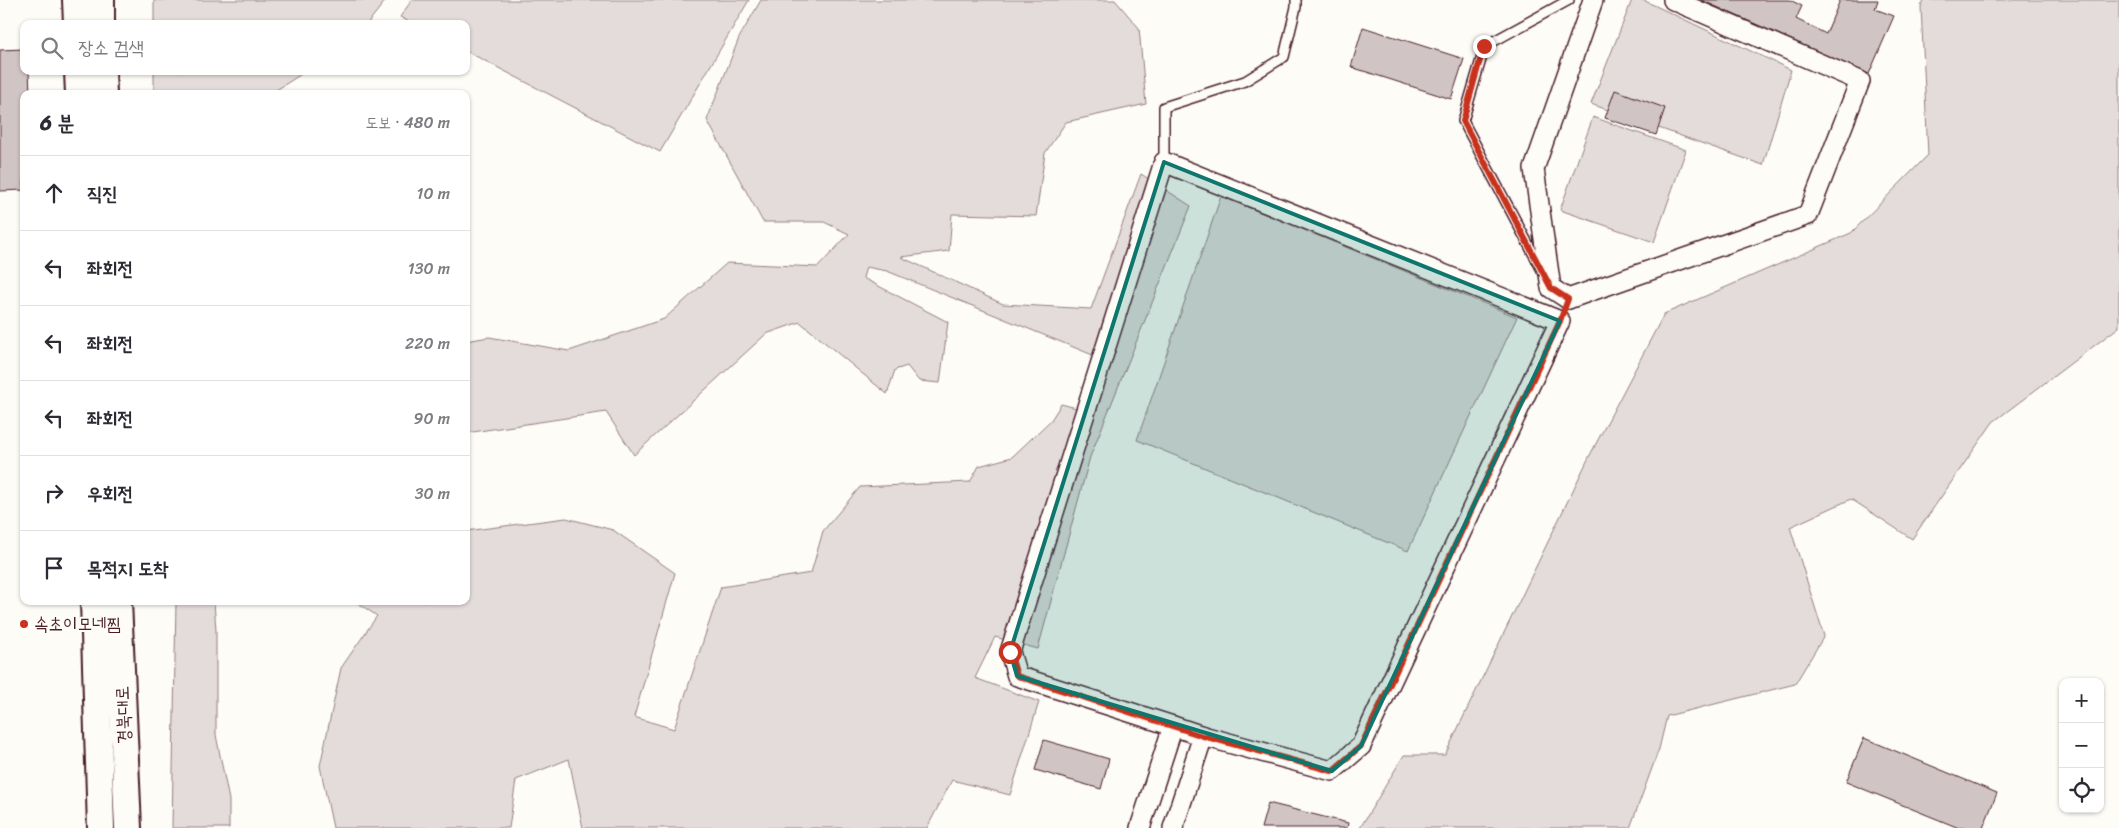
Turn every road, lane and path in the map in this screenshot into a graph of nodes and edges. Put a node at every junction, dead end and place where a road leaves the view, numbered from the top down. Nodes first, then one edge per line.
1 (76, 0) edge
2 (101, 0) edge
3 (1296, 0) edge
4 (1569, 0) edge
5 (1593, 0) edge
6 (1673, 0) edge
7 (77, 20) edge
8 (101, 20) edge
9 (78, 75) edge
10 (102, 75) edge
11 (79, 90) edge
12 (103, 90) edge
13 (1164, 162) junction
14 (1551, 288) junction
15 (1568, 299) junction
16 (1560, 321) junction
17 (94, 605) edge
18 (118, 605) edge
19 (1173, 726) junction
20 (1203, 736) junction
21 (101, 828) edge
22 (128, 828) edge
23 (1140, 828) edge
24 (1173, 828) edge

1 - 7 street
2 - 8 street
3 - 13 lane
4 - 14 lane
5 - 14 street
6 - 15 street
9 - 11 street
10 - 12 street
13 - 16 street
13 - 19 street
14 - 15 street
15 - 16 street
16 - 20 street
17 - 21 street, 경북대로
18 - 22 street, 경북대로
19 - 20 street
19 - 23 street
20 - 24 street

